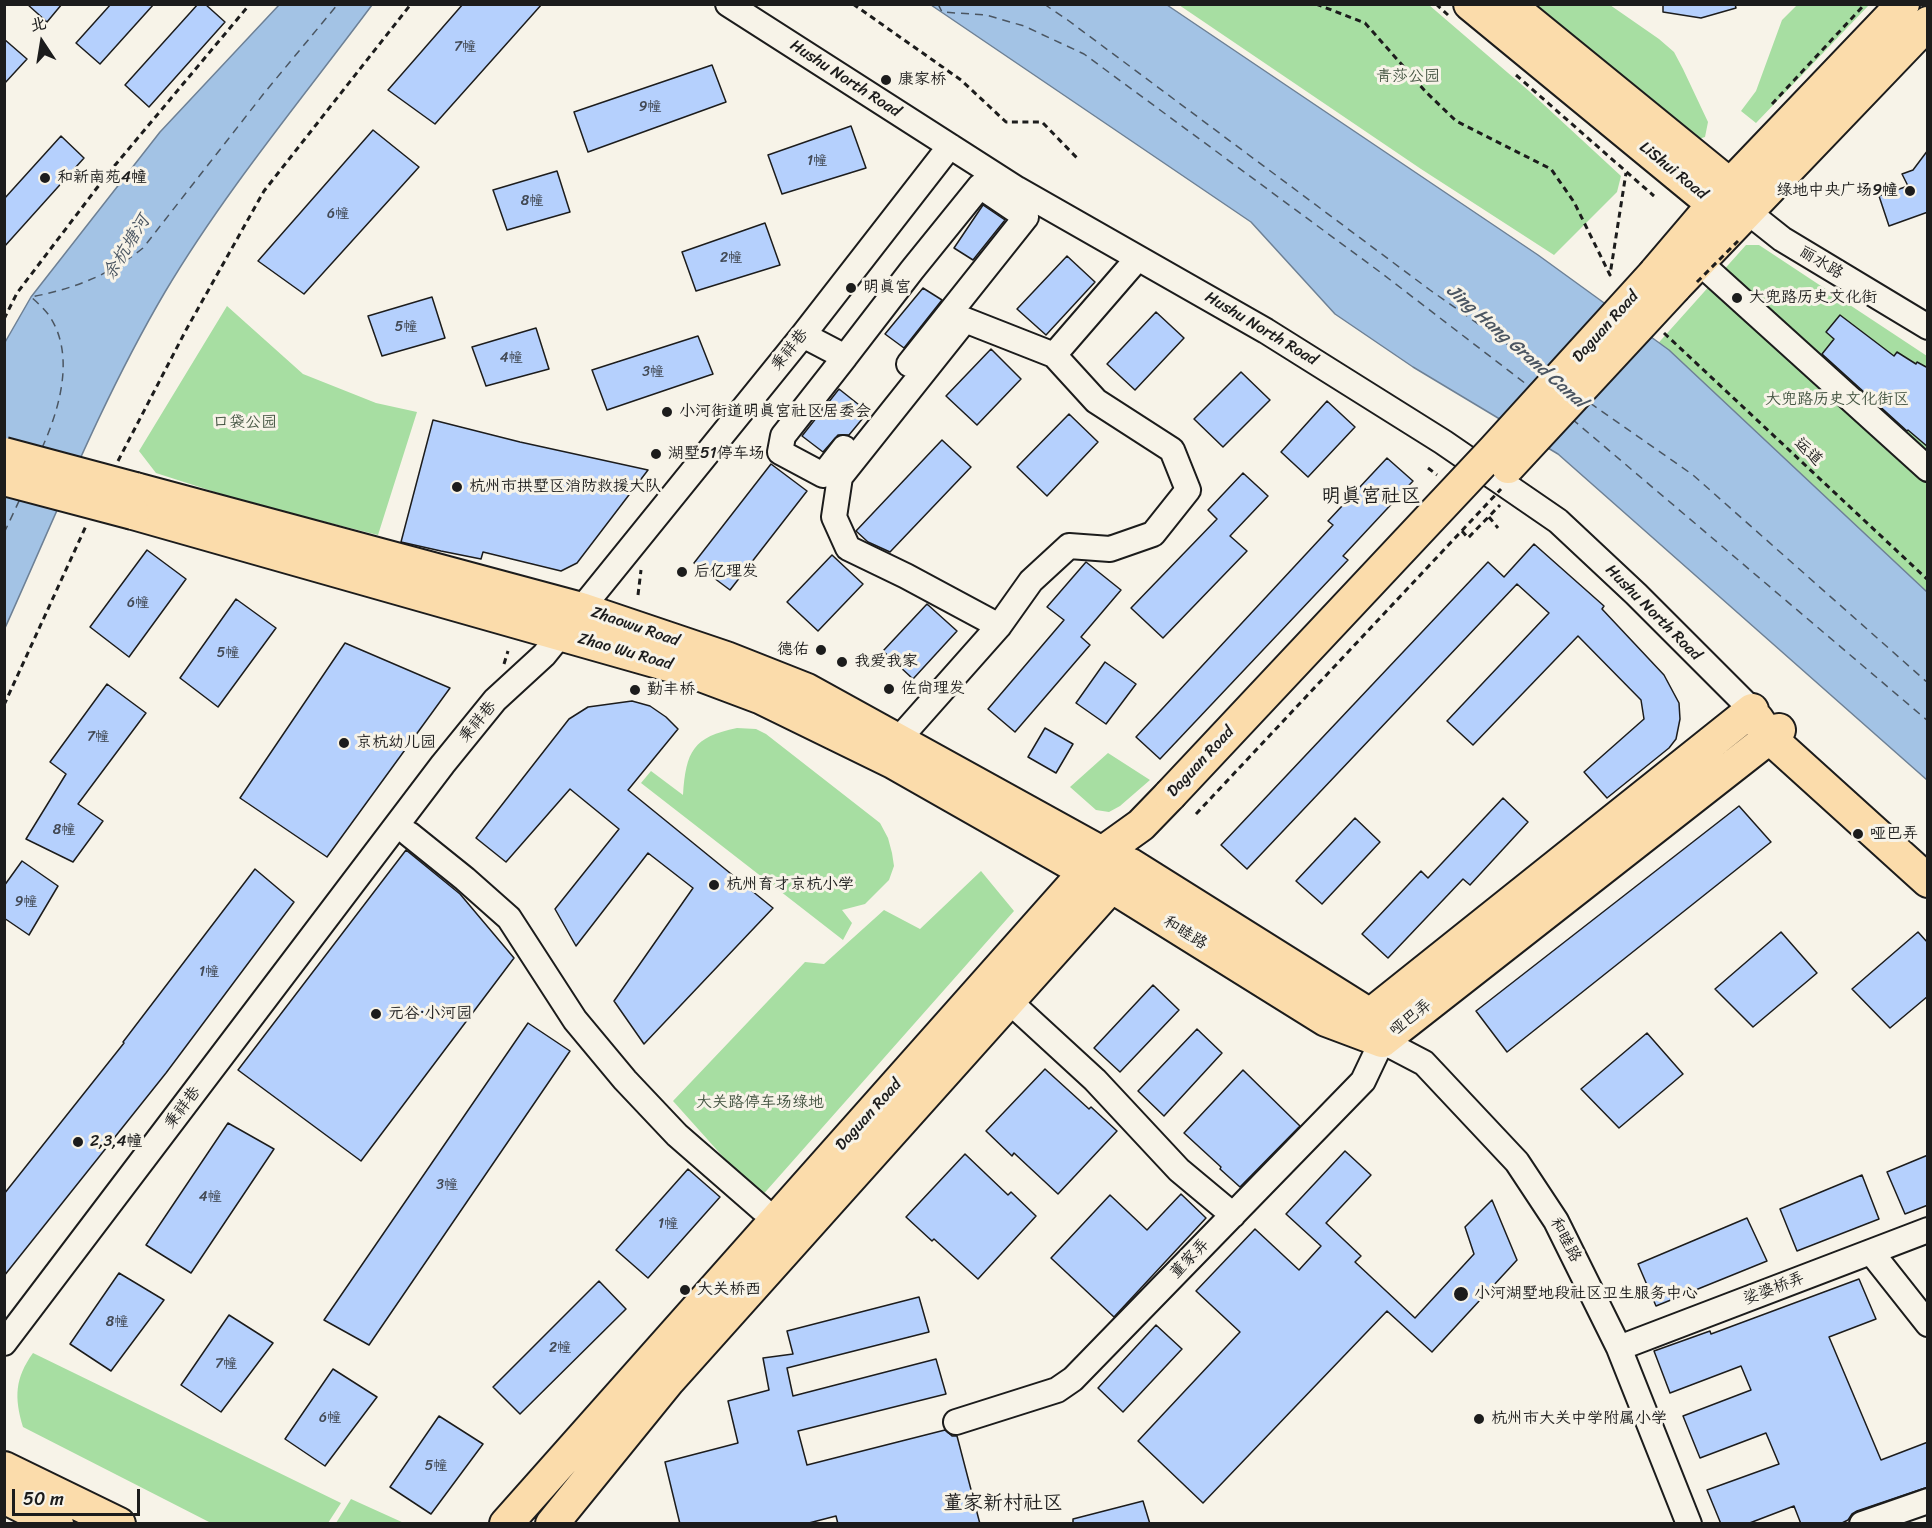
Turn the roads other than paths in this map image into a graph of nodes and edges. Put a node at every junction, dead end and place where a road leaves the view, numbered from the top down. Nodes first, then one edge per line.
1 (728, 4) edge
2 (1508, 4) edge
3 (1903, 4) edge
4 (1462, 12) edge
5 (1928, 23) edge
6 (950, 146) junction
7 (1721, 194) junction
8 (1743, 227) junction
9 (1138, 258) junction
10 (1680, 277) junction
11 (1928, 327) edge
12 (803, 335) junction
13 (1054, 355) junction
14 (845, 357) junction
15 (4, 454) edge
16 (1928, 469) edge
17 (4, 479) edge
18 (134, 501) junction
19 (581, 609) junction
20 (999, 626) junction
21 (561, 634) junction
22 (1752, 710) junction
23 (1774, 733) junction
24 (897, 741) junction
25 (409, 834) dead end
26 (1928, 864) edge
27 (1107, 869) junction
28 (1928, 881) edge
29 (1009, 1001) junction
30 (1376, 1028) junction
31 (762, 1209) dead end
32 (1233, 1215) junction
33 (1928, 1230) edge
34 (1871, 1252) junction
35 (1928, 1324) edge
36 (4, 1343) edge
37 (1619, 1348) junction
38 (956, 1422) dead end
39 (4, 1468) edge
40 (4, 1497) edge
41 (1928, 1501) edge
42 (57, 1524) edge
43 (119, 1524) edge
44 (506, 1524) edge
45 (552, 1524) edge
46 (1689, 1524) edge
47 (1862, 1524) edge

1 - 6 street, Hushu North Road
2 - 7 main road, LiShui Road
3 - 7 main road, Daguan Road
4 - 7 main road, LiShui Road
5 - 8 main road, Daguan Road
6 - 9 street, Hushu North Road
6 - 12 street, 秉祥巷
7 - 8 main road, LiShui Road
7 - 10 main road, Daguan Road
8 - 10 main road, Daguan Road
8 - 11 street, 丽水路
9 - 13 street
9 - 22 street, Hushu North Road
10 - 16 street
10 - 27 main road, Daguan Road, bridge
12 - 14 street
12 - 19 street, 秉祥巷
13 - 20 street
13 - 20 street
14 - 14 street
15 - 18 main road, bridge
17 - 18 main road, bridge
18 - 19 main road, Zhaowu Road
18 - 21 main road, Zhao Wu Road
19 - 21 street, 秉祥巷
19 - 24 main road, Zhaowu Road
20 - 24 street
21 - 27 main road, Zhao Wu Road
21 - 36 street, 秉祥巷
22 - 23 main road, Hushu North Road
22 - 30 main road, 哑巴弄
23 - 26 main road, Hushu North Road
23 - 28 main road, Hushu North Road
23 - 30 main road, 哑巴弄
24 - 27 main road, Zhaowu Road
25 - 31 street
27 - 29 main road, Daguan Road
27 - 30 main road, 和睦路
27 - 44 main road, Daguan Road
29 - 32 street
29 - 45 main road, Daguan Road
30 - 32 street, 董家弄
30 - 37 street, 和睦路
32 - 38 street, 董家弄
33 - 34 street, 娑婆桥弄
34 - 35 street
34 - 37 street, 娑婆桥弄
37 - 46 street, 和睦路
39 - 43 main road
40 - 42 main road
41 - 47 street

